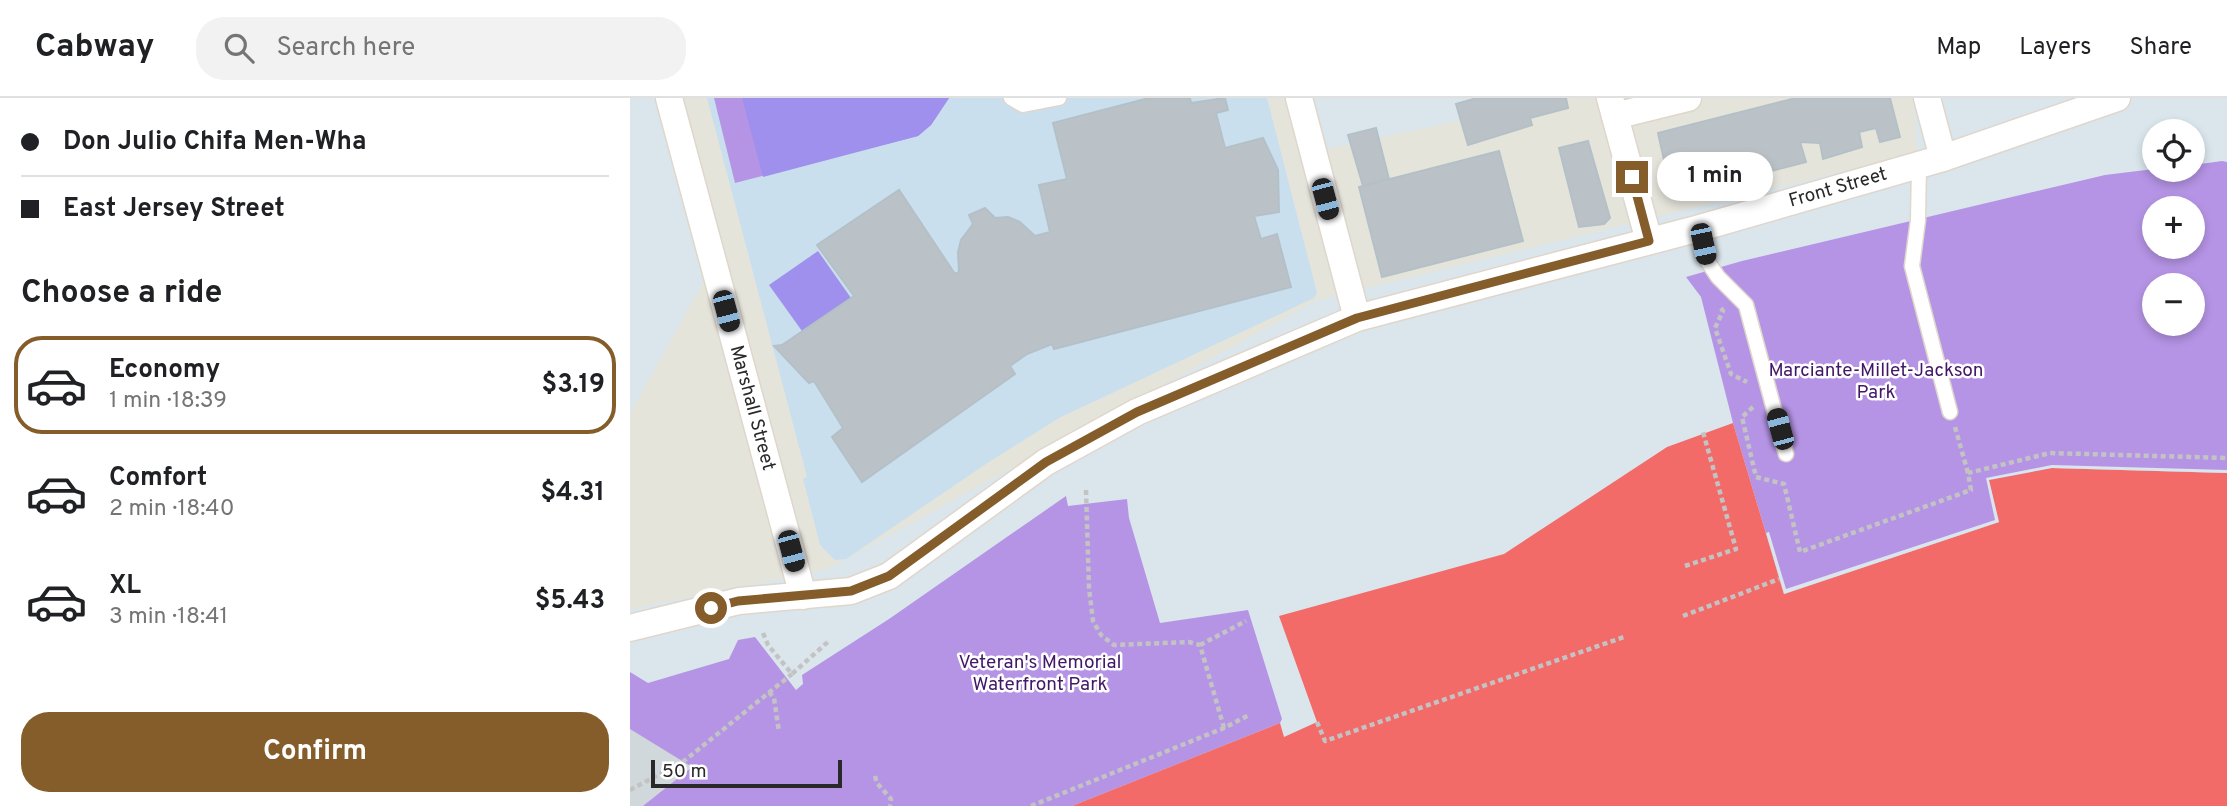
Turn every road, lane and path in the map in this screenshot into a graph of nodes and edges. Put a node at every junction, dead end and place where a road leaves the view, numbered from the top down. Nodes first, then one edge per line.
1 (669, 98) edge
2 (1012, 98) edge
3 (1059, 98) edge
4 (1298, 98) edge
5 (1688, 98) edge
6 (1927, 98) edge
7 (2117, 98) edge
8 (1613, 107) edge
9 (1931, 162) junction
10 (1700, 229) junction
11 (1649, 241) junction
12 (1715, 301) dead end
13 (1357, 318) junction
14 (1950, 412) joint
15 (1703, 432) dead end
16 (1786, 454) dead end
17 (2227, 458) edge
18 (1968, 473) junction
19 (1087, 490) dead end
20 (1685, 566) dead end
21 (1779, 579) dead end
22 (803, 596) junction
23 (1683, 616) dead end
24 (1246, 621) dead end
25 (630, 628) edge
26 (763, 633) dead end
27 (1624, 637) dead end
28 (830, 640) dead end
29 (1200, 645) junction
30 (792, 674) junction
31 (769, 692) junction
32 (1249, 715) dead end
33 (1317, 722) dead end
34 (1224, 728) junction
35 (779, 732) dead end
36 (876, 776) dead end
37 (630, 790) edge
38 (890, 806) edge
39 (1031, 806) edge

1 - 22 street, Marshall Street
2 - 3 lane
4 - 13 street
5 - 8 street
6 - 9 street
7 - 9 street, Front Street
8 - 11 street
9 - 10 street, Front Street
9 - 14 lane
10 - 11 street, Front Street
10 - 16 lane
11 - 13 street, Front Street
12 - 18 path
13 - 22 street, Front Street
14 - 18 path
15 - 20 path
17 - 18 path
19 - 29 path
21 - 23 path
22 - 25 street, Front Street
24 - 29 path
26 - 30 path
27 - 33 path
28 - 30 path
29 - 34 path
30 - 31 path
31 - 35 path
31 - 37 path
32 - 34 path
34 - 39 path
36 - 38 path

